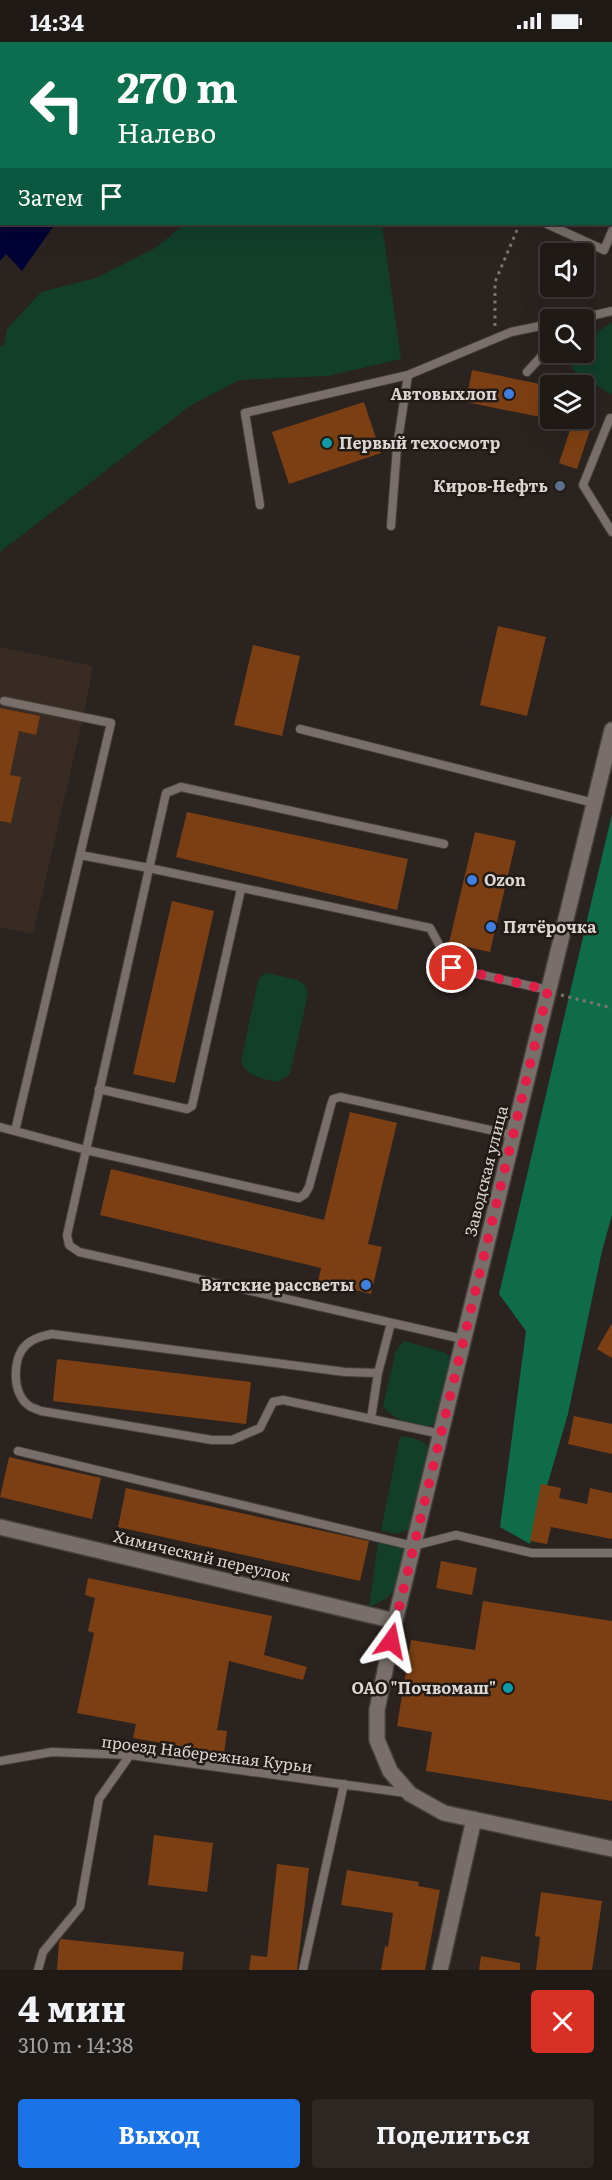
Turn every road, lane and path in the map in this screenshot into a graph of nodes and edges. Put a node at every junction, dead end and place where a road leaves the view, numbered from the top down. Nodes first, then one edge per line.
1 (549, 225) edge
2 (517, 230) dead end
3 (612, 231) edge
4 (612, 312) edge
5 (594, 315) edge
6 (540, 326) edge
7 (495, 339) junction
8 (540, 358) edge
9 (528, 372) dead end
10 (408, 375) junction
11 (612, 418) edge
12 (260, 505) dead end
13 (391, 526) dead end
14 (612, 532) edge
15 (4, 701) dead end
16 (300, 729) dead end
17 (612, 730) edge
18 (594, 802) junction
19 (444, 844) dead end
20 (80, 855) junction
21 (149, 868) junction
22 (241, 889) junction
23 (554, 992) junction
24 (612, 1008) edge
25 (99, 1089) junction
26 (0, 1127) edge
27 (15, 1131) junction
28 (513, 1135) junction
29 (86, 1150) junction
30 (391, 1323) junction
31 (463, 1340) junction
32 (378, 1373) junction
33 (371, 1419) junction
34 (441, 1434) junction
35 (18, 1451) dead end
36 (0, 1527) edge
37 (413, 1546) junction
38 (612, 1553) edge
39 (395, 1621) junction
40 (130, 1755) junction
41 (0, 1761) edge
42 (344, 1784) junction
43 (410, 1794) junction
44 (474, 1819) junction
45 (612, 1849) edge
46 (38, 1970) edge
47 (303, 1970) edge
48 (440, 1970) edge

1 - 3 lane
2 - 7 path
4 - 5 lane
6 - 7 lane
7 - 10 lane
8 - 9 lane
10 - 12 lane
10 - 13 lane
11 - 14 lane
15 - 20 lane
16 - 18 lane
17 - 18 street, Заводская улица
18 - 23 street, Заводская улица
19 - 21 lane
20 - 21 lane
20 - 27 lane
21 - 22 lane
21 - 25 lane
22 - 23 lane
22 - 25 lane
23 - 24 path
23 - 28 street, Заводская улица
25 - 29 lane
26 - 27 lane
27 - 29 lane
28 - 29 lane
28 - 31 street, Заводская улица
29 - 30 lane
30 - 31 lane
30 - 32 lane
31 - 34 street, Заводская улица
32 - 33 lane
32 - 33 lane
33 - 34 lane
34 - 37 street, Заводская улица
35 - 37 lane
36 - 39 street, Химический переулок
37 - 38 lane
37 - 39 street, Заводская улица
39 - 43 street, Заводская улица
40 - 41 lane, проезд Набережная Курьи
40 - 42 lane, проезд Набережная Курьи
40 - 46 lane
42 - 43 lane, проезд Набережная Курьи
42 - 47 lane
43 - 44 street, Заводская улица
44 - 45 street, Заводская улица
44 - 48 street

